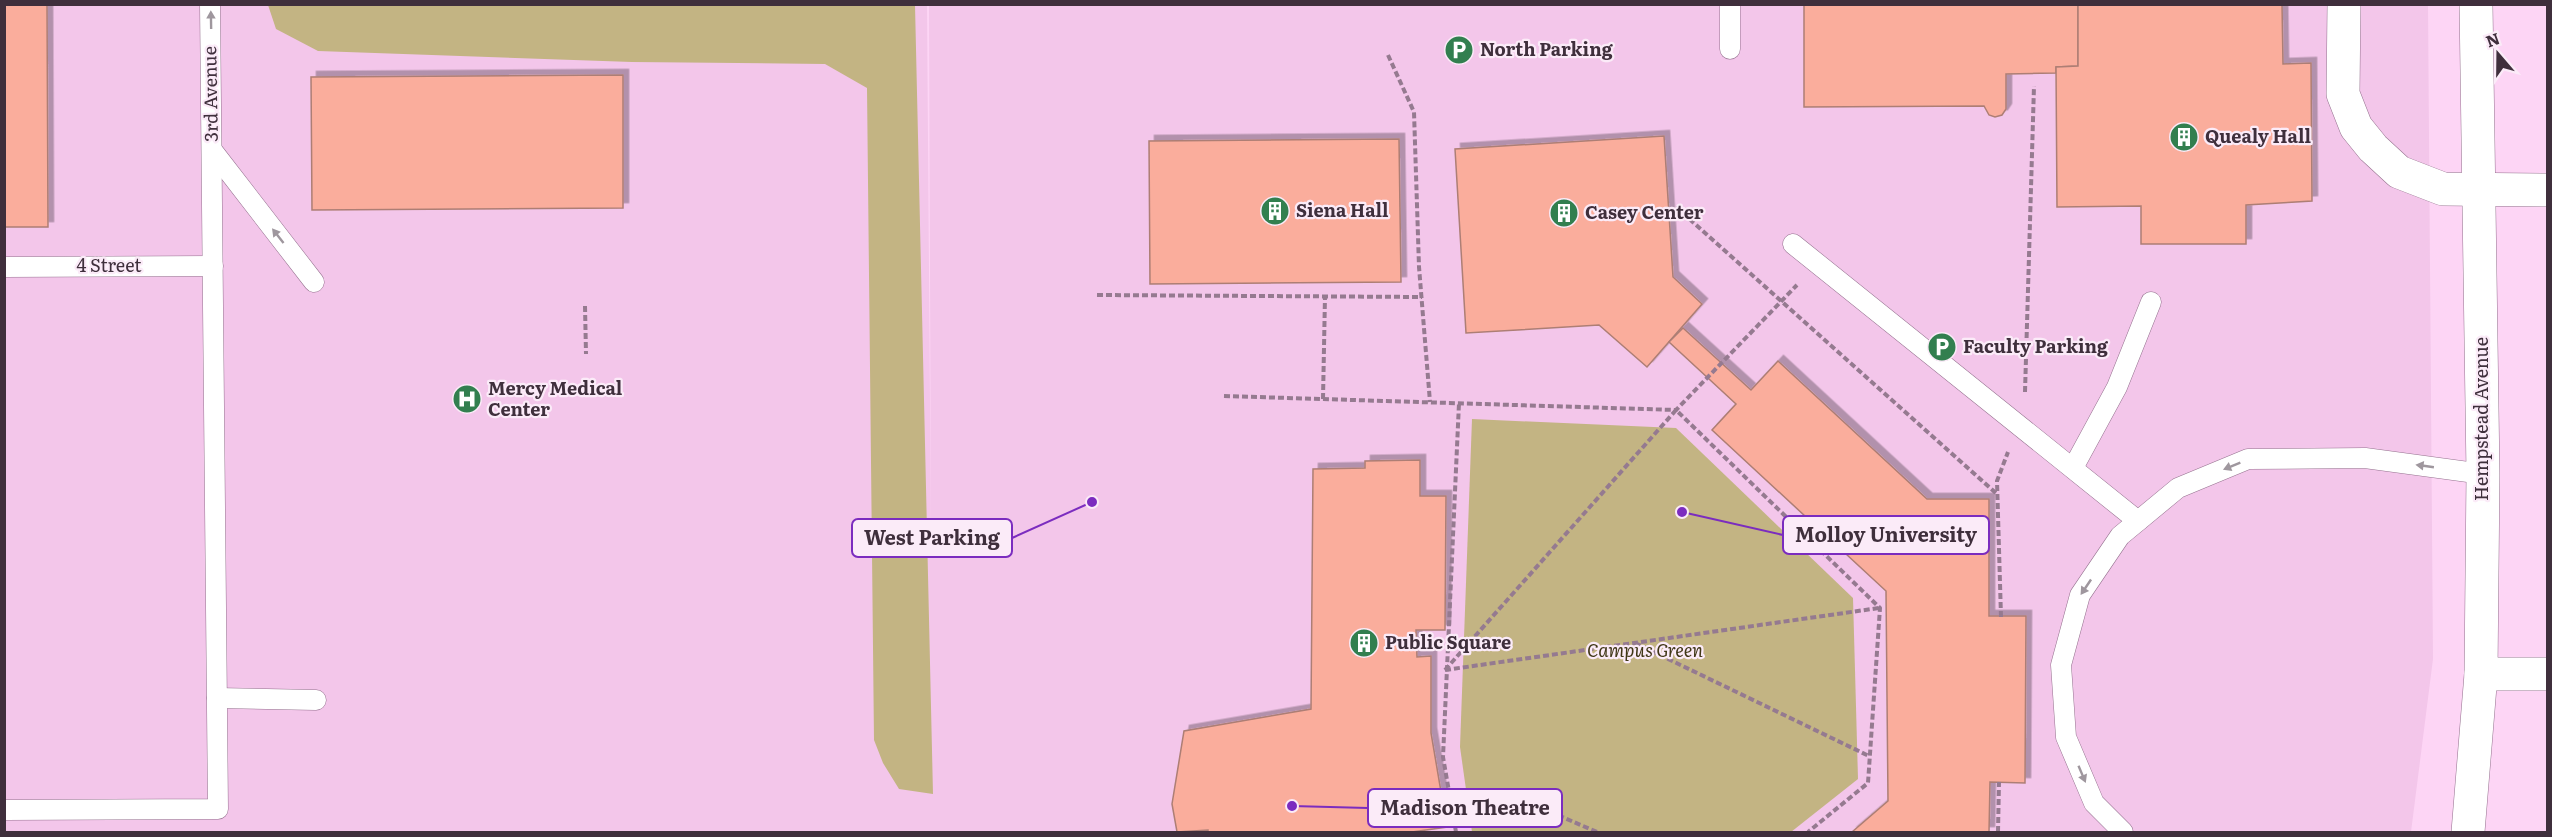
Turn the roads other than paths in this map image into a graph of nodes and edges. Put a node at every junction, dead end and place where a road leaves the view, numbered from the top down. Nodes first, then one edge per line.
1 (210, 4) edge
2 (1730, 4) edge
3 (2344, 4) edge
4 (2476, 4) edge
5 (1730, 49) dead end
6 (212, 150) junction
7 (2480, 190) junction
8 (2547, 190) edge
9 (1793, 244) dead end
10 (213, 266) junction
11 (4, 267) edge
12 (314, 282) dead end
13 (2151, 302) dead end
14 (2073, 468) junction
15 (2483, 474) junction
16 (2138, 521) junction
17 (2481, 674) junction
18 (2547, 674) edge
19 (217, 698) junction
20 (316, 700) dead end
21 (4, 810) edge
22 (2465, 830) edge
23 (2123, 832) edge

6 -> 1 lane, 3rd Avenue
2 - 5 lane
3 - 7 main road
4 - 7 main road, Hempstead Avenue
6 - 10 lane, 3rd Avenue
12 -> 6 lane
7 - 8 main road
7 - 15 main road, Hempstead Avenue
9 - 14 lane
10 - 11 lane, 4 Street
10 - 19 lane, 3rd Avenue
13 - 14 lane
14 - 16 lane
15 -> 16 lane
15 - 17 main road, Hempstead Avenue
16 -> 23 lane
17 - 18 main road
17 - 22 main road, Hempstead Avenue
19 - 20 lane
19 - 21 lane, 3rd Avenue

